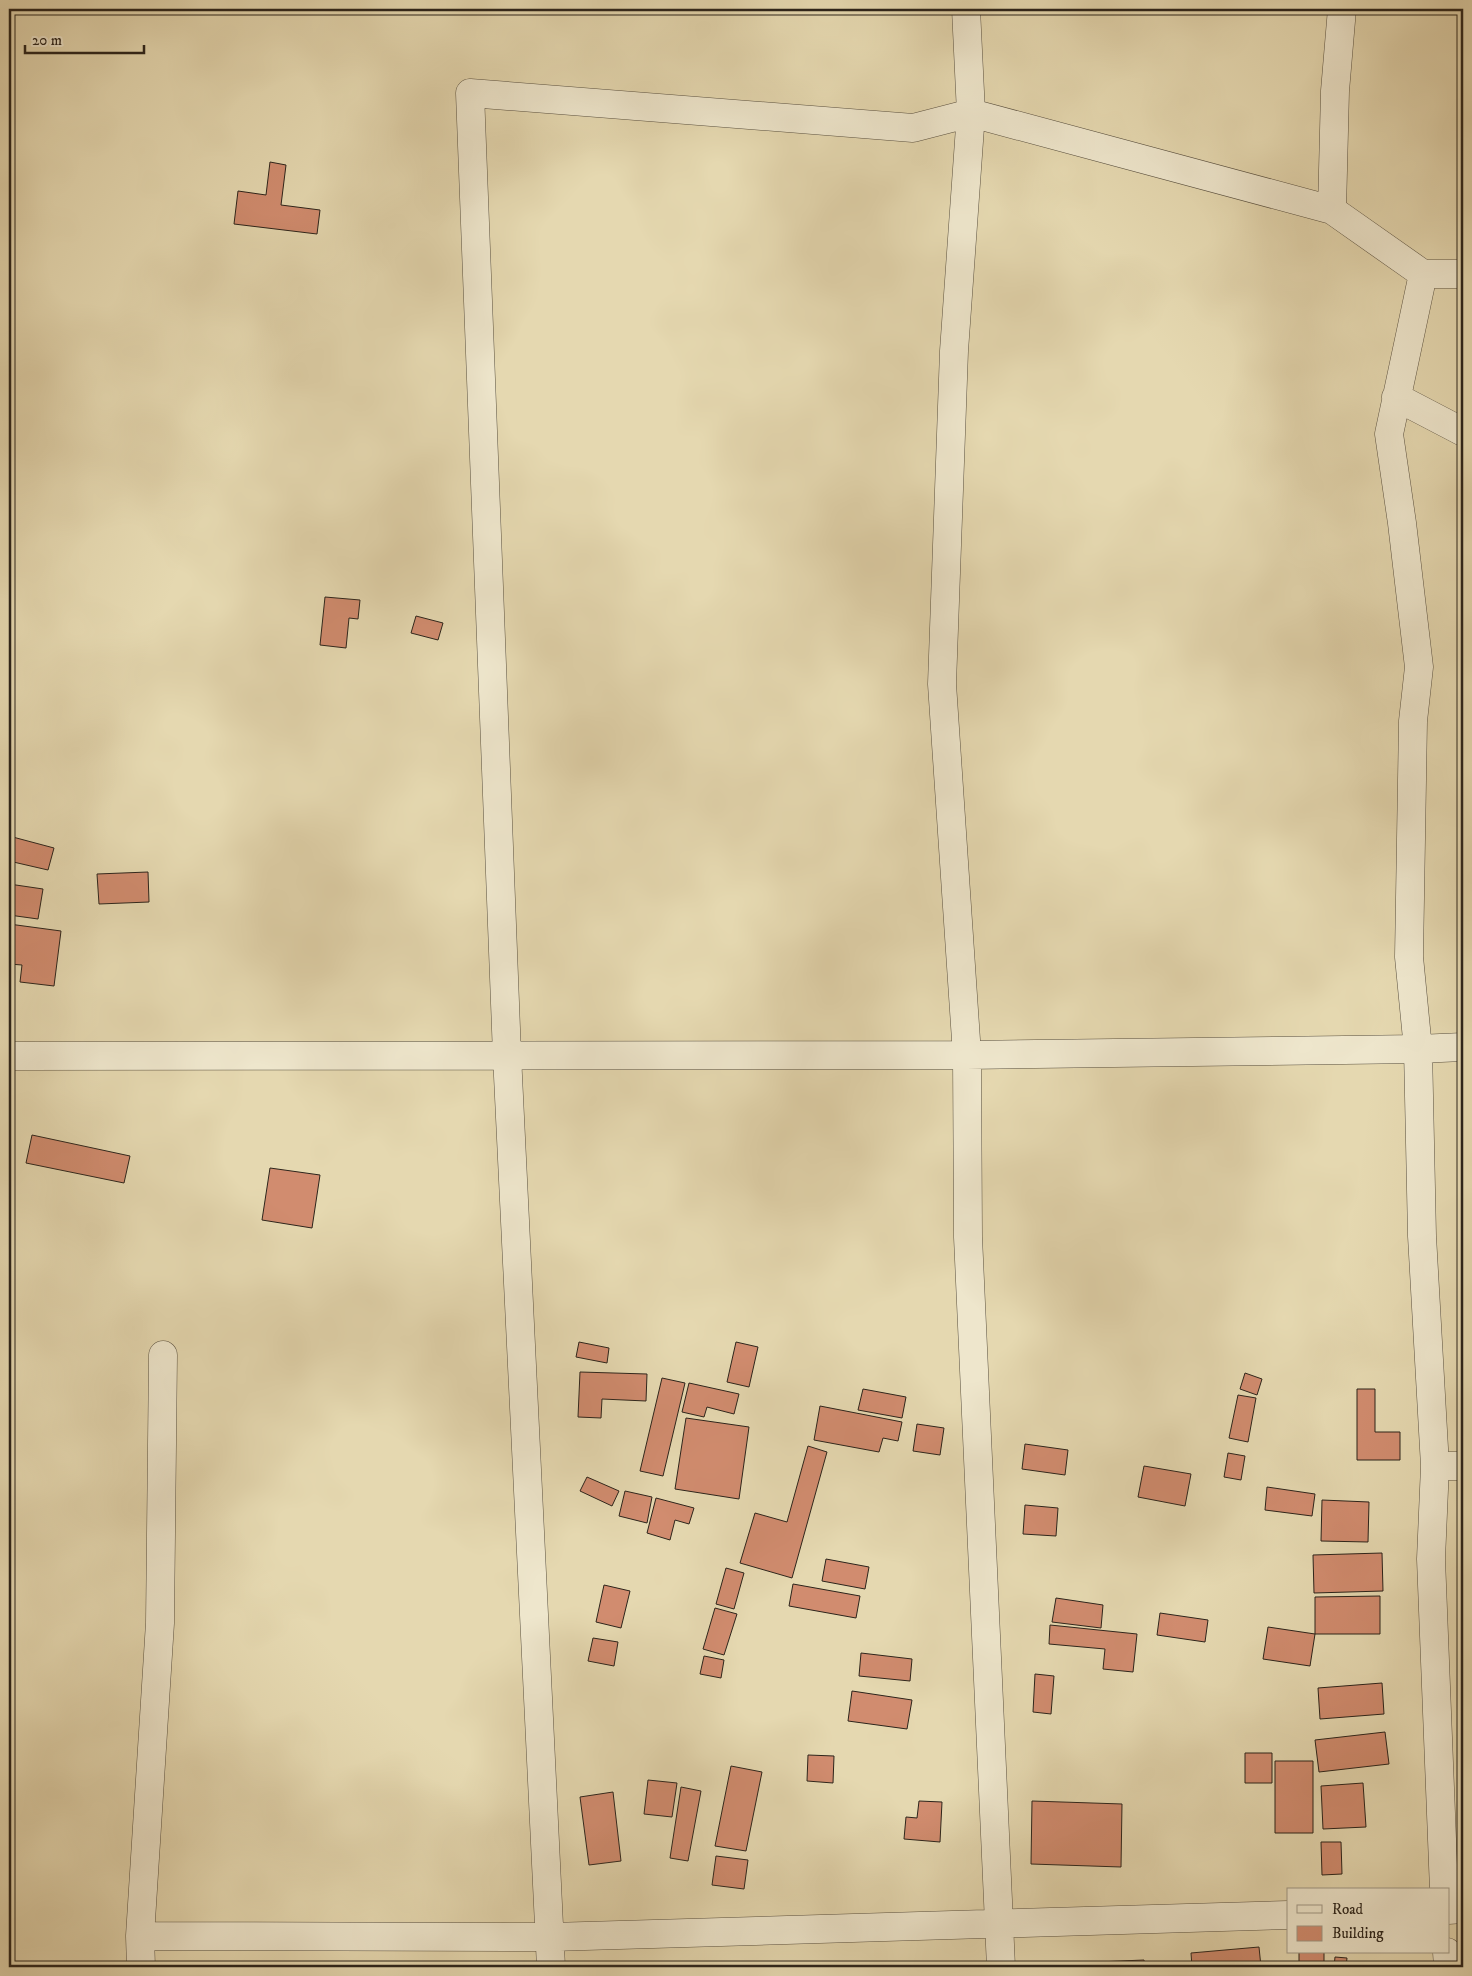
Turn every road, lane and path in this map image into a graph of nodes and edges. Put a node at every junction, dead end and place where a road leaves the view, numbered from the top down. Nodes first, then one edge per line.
1 (966, 9) edge
2 (1342, 9) edge
3 (971, 113) junction
4 (1332, 210) junction
5 (1424, 274) junction
6 (1463, 274) edge
7 (1396, 397) junction
8 (1463, 432) edge
9 (1463, 1047) edge
10 (1418, 1050) junction
11 (507, 1055) junction
12 (967, 1055) junction
13 (9, 1056) edge
14 (163, 1355) dead end
15 (1435, 1466) junction
16 (1463, 1466) edge
17 (1444, 1888) edge
18 (1463, 1909) edge
19 (1450, 1910) edge
20 (1287, 1915) edge
21 (999, 1924) junction
22 (140, 1936) junction
23 (551, 1937) junction
24 (1447, 1954) edge
25 (141, 1967) edge
26 (551, 1967) edge
27 (1001, 1967) edge
28 (1448, 1967) edge

1 - 3 street
2 - 4 street
3 - 4 street
3 - 11 street
3 - 12 street
4 - 5 street
5 - 6 street
5 - 7 street
7 - 8 street
7 - 10 street
9 - 10 street
10 - 12 street
10 - 15 street
11 - 12 street
11 - 13 street
11 - 23 street
12 - 21 street
14 - 22 street
15 - 16 street
15 - 17 street
18 - 19 street
20 - 21 street
21 - 23 street
21 - 27 street
22 - 23 street
22 - 25 street
23 - 26 street
24 - 28 street

